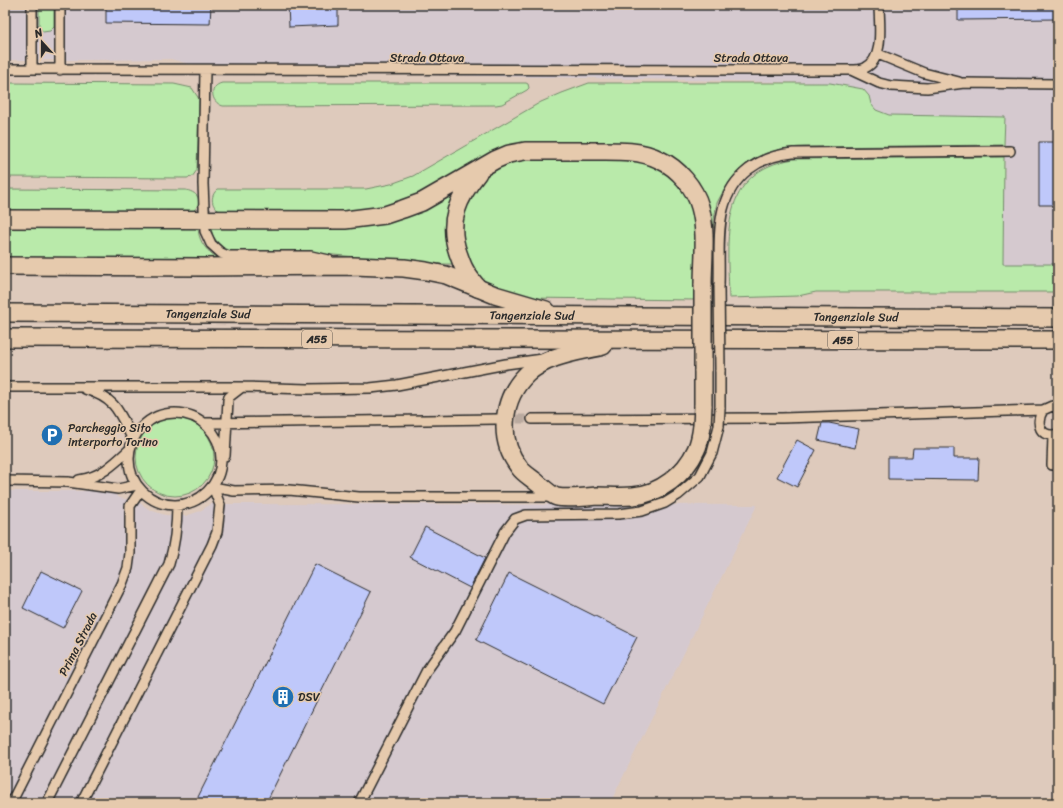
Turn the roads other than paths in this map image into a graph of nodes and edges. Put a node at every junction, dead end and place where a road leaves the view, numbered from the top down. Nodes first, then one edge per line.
1 (32, 5) edge
2 (60, 5) edge
3 (879, 5) edge
4 (878, 54) junction
5 (5, 69) edge
6 (32, 70) junction
7 (60, 70) junction
8 (205, 70) junction
9 (850, 70) junction
10 (964, 84) junction
11 (1058, 84) edge
12 (1010, 151) dead end
13 (481, 169) junction
14 (5, 219) edge
15 (205, 220) junction
16 (5, 266) edge
17 (354, 266) junction
18 (711, 286) junction
19 (478, 288) junction
20 (5, 313) edge
21 (567, 316) junction
22 (1058, 318) edge
23 (5, 338) edge
24 (629, 340) junction
25 (1058, 340) edge
26 (557, 357) junction
27 (74, 386) junction
28 (5, 387) edge
29 (242, 387) junction
30 (1058, 408) edge
31 (1043, 410) junction
32 (497, 419) tunnel mouth
33 (532, 419) tunnel mouth
34 (205, 423) junction
35 (227, 423) junction
36 (711, 426) junction
37 (1056, 435) edge
38 (131, 445) junction
39 (226, 452) junction
40 (1052, 465) dead end
41 (219, 476) junction
42 (5, 481) edge
43 (68, 482) junction
44 (212, 487) junction
45 (139, 488) junction
46 (222, 489) junction
47 (556, 497) junction
48 (177, 505) junction
49 (220, 505) junction
50 (10, 803) edge
51 (47, 803) edge
52 (81, 803) edge
53 (359, 803) edge

1 - 6 street
2 - 7 street
3 - 4 street
4 - 9 street, Strada Ottava
4 - 10 street, Strada Ottava
5 - 6 street, Strada Ottava
6 - 7 street, Strada Ottava
7 - 8 street, Strada Ottava
8 - 9 street, Strada Ottava
8 - 15 street
9 - 10 street, Strada Ottava
10 - 11 street, Strada Ottava
12 - 18 street
13 - 15 highway
13 - 18 highway
13 - 19 highway
14 - 15 highway
15 - 17 street
16 - 17 highway
17 - 19 highway
18 - 36 highway, bridge
18 - 36 street, bridge
19 - 21 highway
20 - 21 highway, Tangenziale Sud / A55
21 - 22 highway, Tangenziale Sud / A55
23 - 24 highway, Tangenziale Sud / A55
24 - 25 highway, Tangenziale Sud / A55
24 - 26 highway
26 - 29 street
26 - 47 highway
27 - 28 street
27 - 29 street
27 - 38 street
29 - 35 street
30 - 31 street
31 - 33 street
31 - 37 street
32 - 35 street
34 - 35 street
34 - 38 street
34 - 41 street
35 - 39 street
36 - 47 highway
36 - 53 street
37 - 40 street
38 - 43 street
38 - 45 street
39 - 41 street
39 - 46 street
41 - 44 street
42 - 43 street
43 - 45 street
44 - 46 street
44 - 48 street
44 - 49 street
45 - 48 street
45 - 50 street, Prima Strada
46 - 47 street
46 - 49 street
48 - 51 street
49 - 52 street

